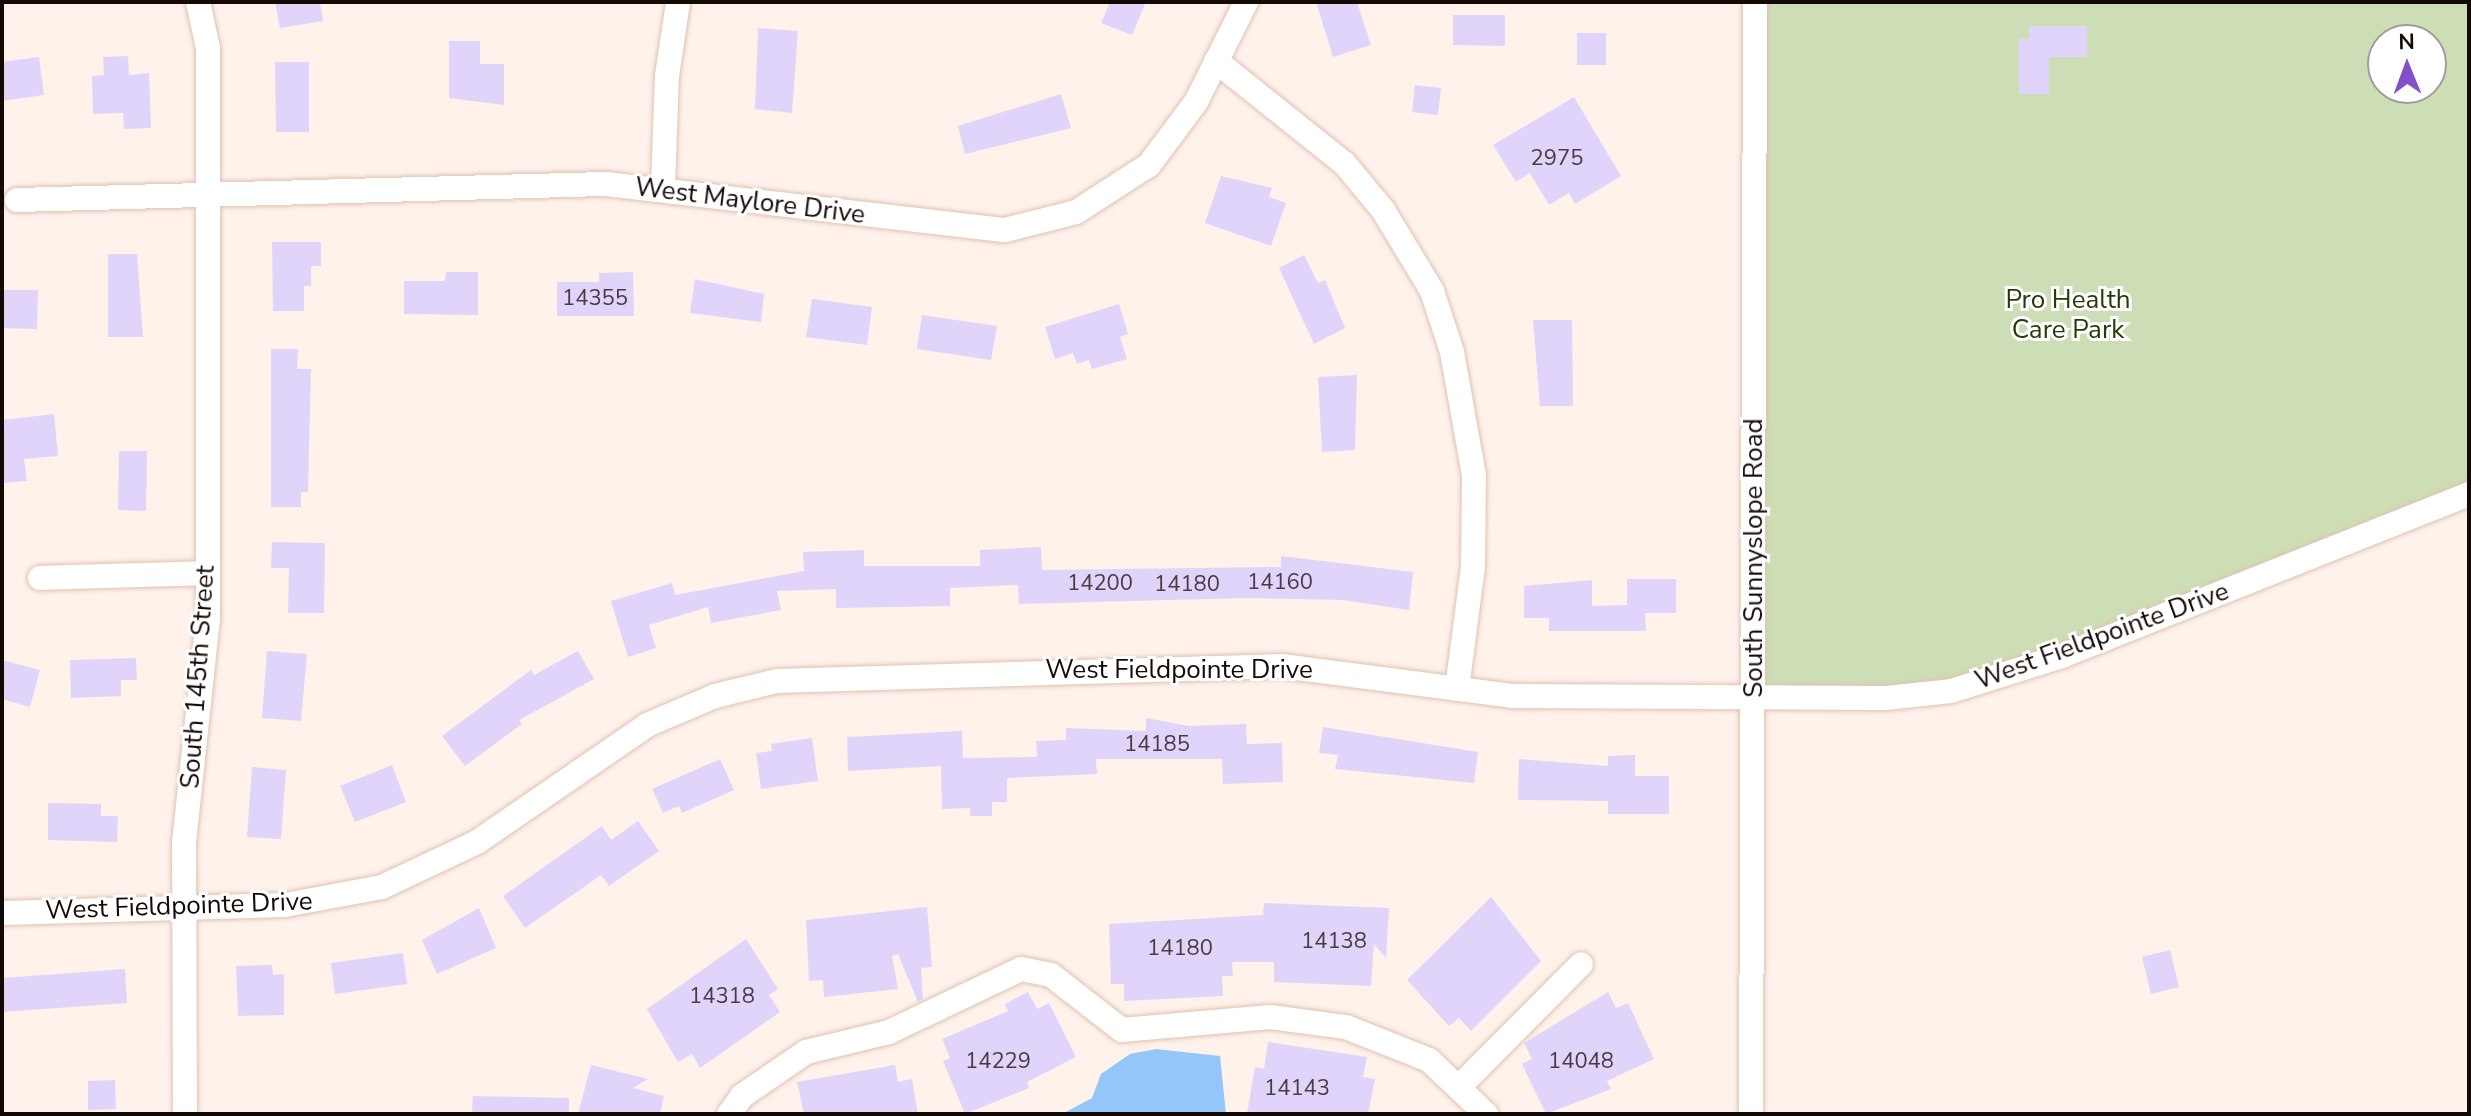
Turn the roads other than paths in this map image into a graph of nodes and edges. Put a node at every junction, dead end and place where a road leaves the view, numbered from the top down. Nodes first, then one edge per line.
1 (198, 2) edge
2 (678, 2) edge
3 (1246, 2) edge
4 (1755, 2) edge
5 (1216, 61) junction
6 (663, 188) junction
7 (210, 192) junction
8 (17, 200) dead end
9 (2469, 494) edge
10 (207, 573) junction
11 (40, 578) dead end
12 (1457, 689) junction
13 (1754, 696) junction
14 (182, 907) junction
15 (2, 913) edge
16 (1581, 964) dead end
17 (1461, 1085) junction
18 (185, 1114) edge
19 (729, 1114) edge
20 (1486, 1114) edge
21 (1751, 1114) edge

1 - 7 street, South 145th Street
2 - 6 street
3 - 5 street, West Maylore Drive
4 - 13 street, South Sunnyslope Road
5 - 6 street, West Maylore Drive
5 - 12 street
6 - 7 street, West Maylore Drive
7 - 8 street, West Maylore Drive
7 - 10 street, South 145th Street
9 - 13 street, West Fieldpointe Drive
10 - 11 street
10 - 14 street, South 145th Street
12 - 13 street, West Fieldpointe Drive
12 - 14 street, West Fieldpointe Drive
13 - 21 street, South Sunnyslope Road
14 - 15 street, West Fieldpointe Drive
14 - 18 street, South 145th Street
16 - 17 street
17 - 19 street
17 - 20 street

